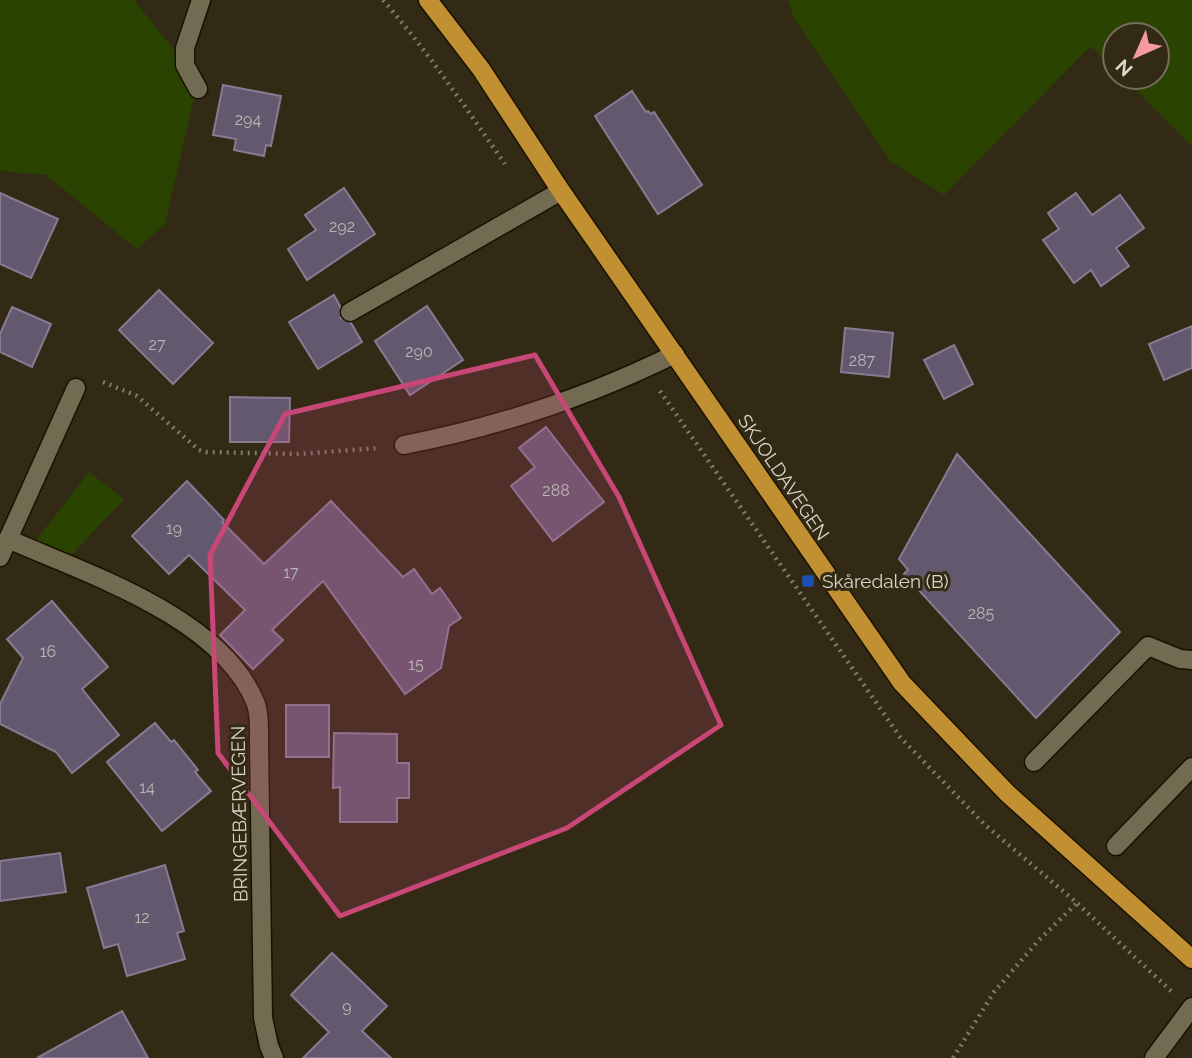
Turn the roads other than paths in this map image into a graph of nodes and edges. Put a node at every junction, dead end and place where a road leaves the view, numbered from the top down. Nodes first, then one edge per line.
1 (201, 0) edge
2 (428, 0) edge
3 (198, 89) dead end
4 (561, 191) junction
5 (350, 312) dead end
6 (675, 354) junction
7 (76, 388) road end
8 (404, 445) road end
9 (8, 539) junction
10 (0, 557) edge
11 (1186, 660) edge
12 (1034, 762) dead end
13 (1192, 768) edge
14 (1116, 846) dead end
15 (1192, 959) edge
16 (1192, 1007) edge
17 (274, 1058) edge
18 (1154, 1058) edge

1 - 3 street
2 - 4 main road, SKJOLDAVEGEN
4 - 5 street
4 - 6 main road, SKJOLDAVEGEN
6 - 8 street
6 - 15 main road, SKJOLDAVEGEN
7 - 9 street
9 - 10 street
9 - 17 street, BRINGEBÆRVEGEN
11 - 12 street
13 - 14 street
16 - 18 street

